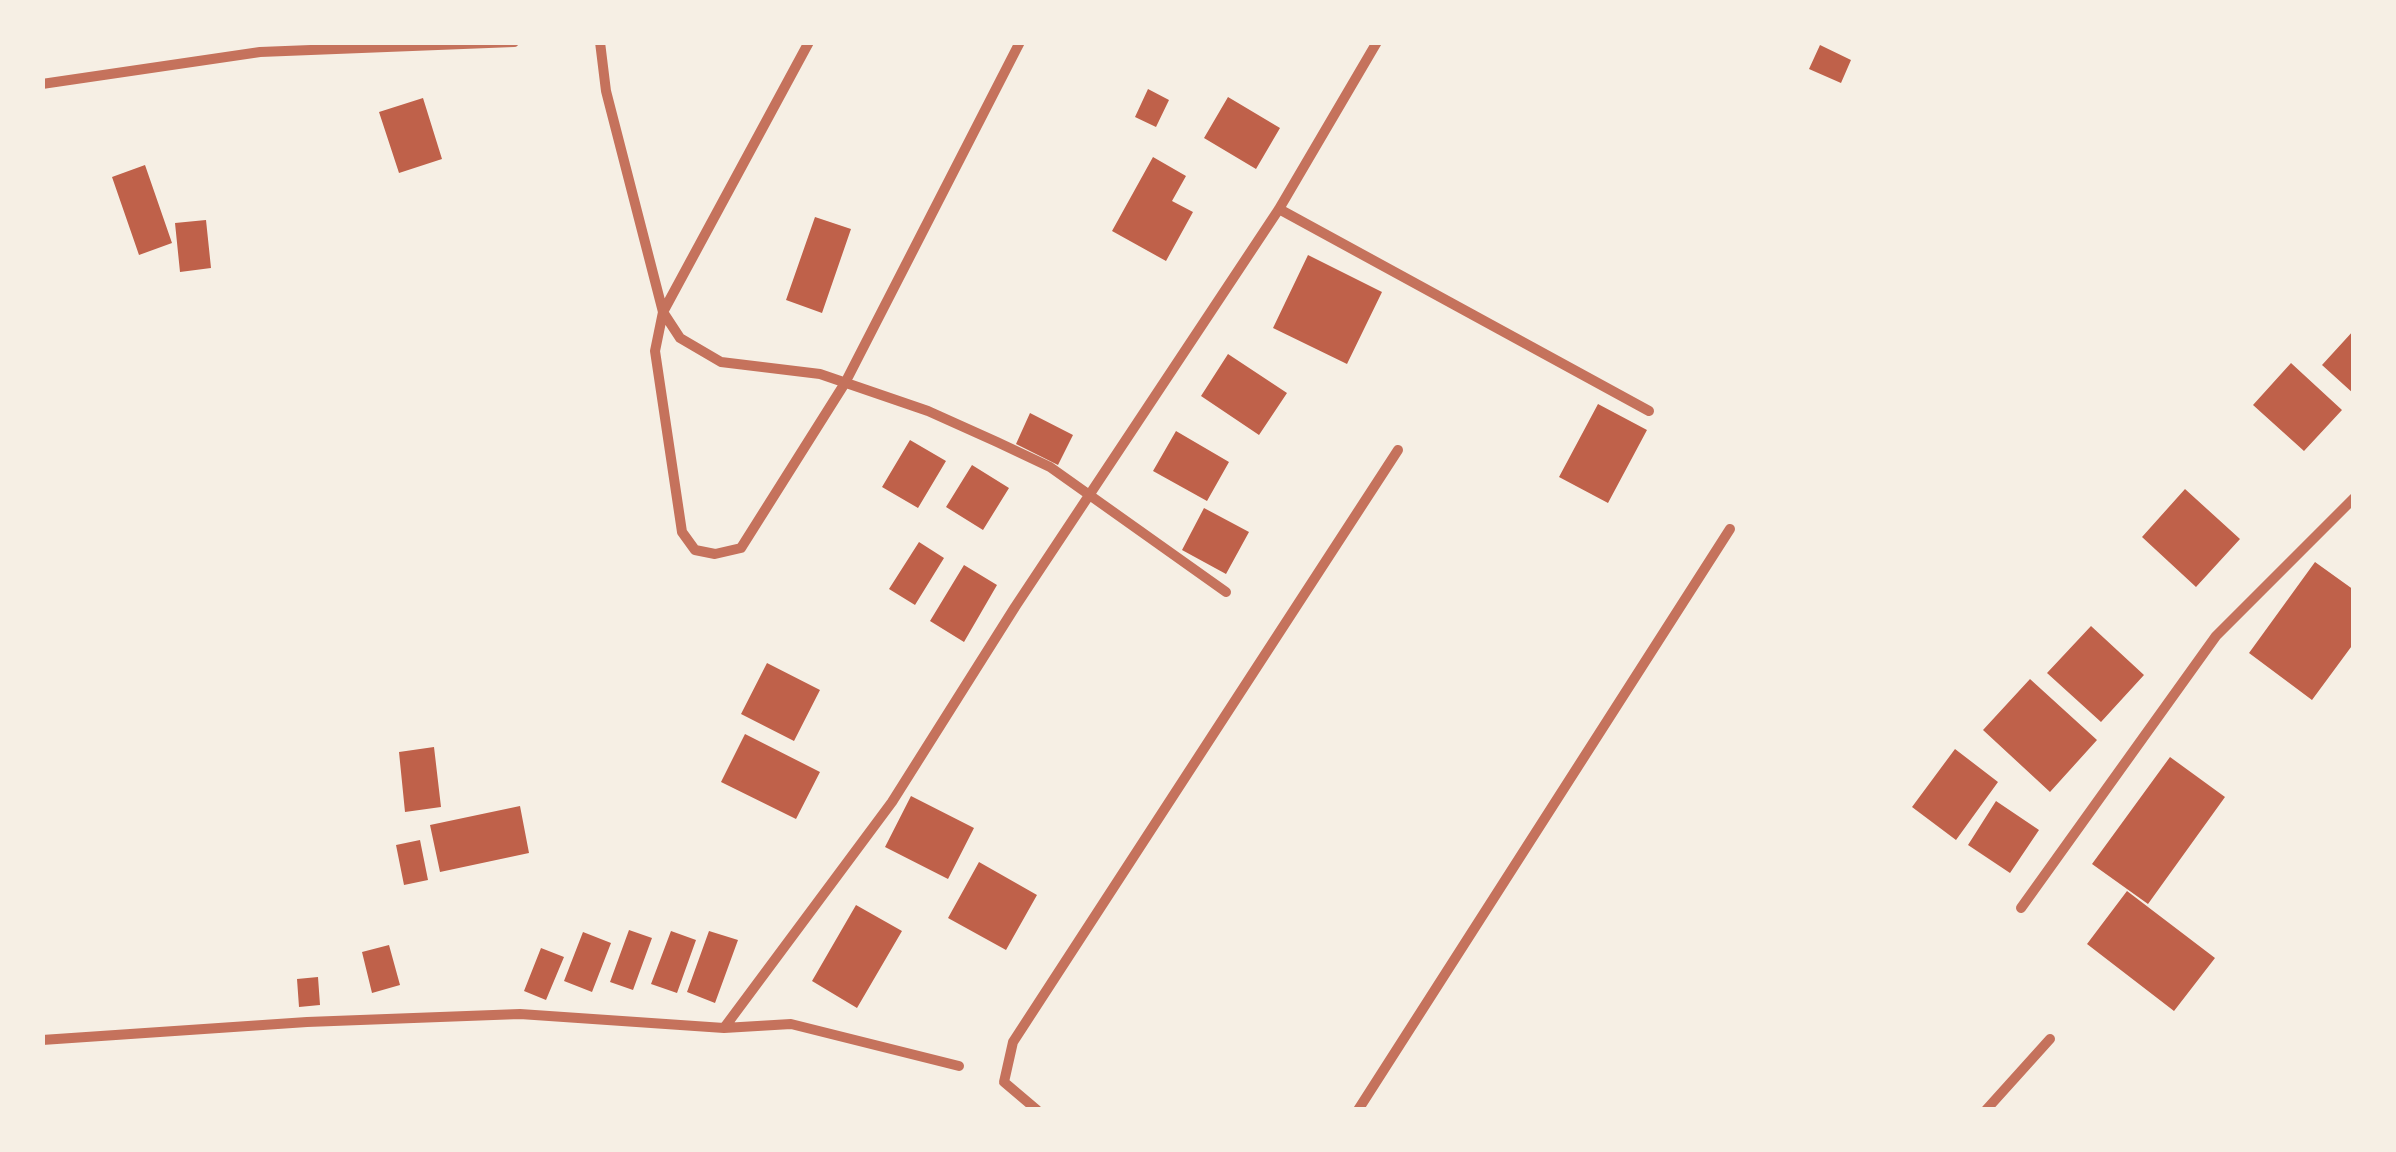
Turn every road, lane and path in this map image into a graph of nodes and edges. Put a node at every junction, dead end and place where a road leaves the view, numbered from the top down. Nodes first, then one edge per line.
1 (514, 42) edge
2 (600, 42) edge
3 (809, 42) edge
4 (1020, 42) edge
5 (1377, 42) edge
6 (42, 84) edge
7 (1279, 209) junction
8 (663, 312) junction
9 (845, 383) junction
10 (1649, 410) dead end
11 (1398, 450) dead end
12 (1088, 496) junction
13 (2354, 498) edge
14 (1730, 529) dead end
15 (1226, 592) dead end
16 (2021, 908) dead end
17 (724, 1028) junction
18 (2050, 1039) dead end
19 (42, 1040) edge
20 (959, 1066) dead end
21 (1037, 1110) edge
22 (1358, 1110) edge
23 (1986, 1110) edge

1 - 6 street
2 - 8 street
3 - 8 street
4 - 9 street
5 - 7 street
7 - 10 street
7 - 12 street
8 - 9 street
8 - 9 street
9 - 12 street
11 - 21 street
12 - 15 street
12 - 17 street
13 - 16 street
14 - 22 street
17 - 19 street
17 - 20 street
18 - 23 street

